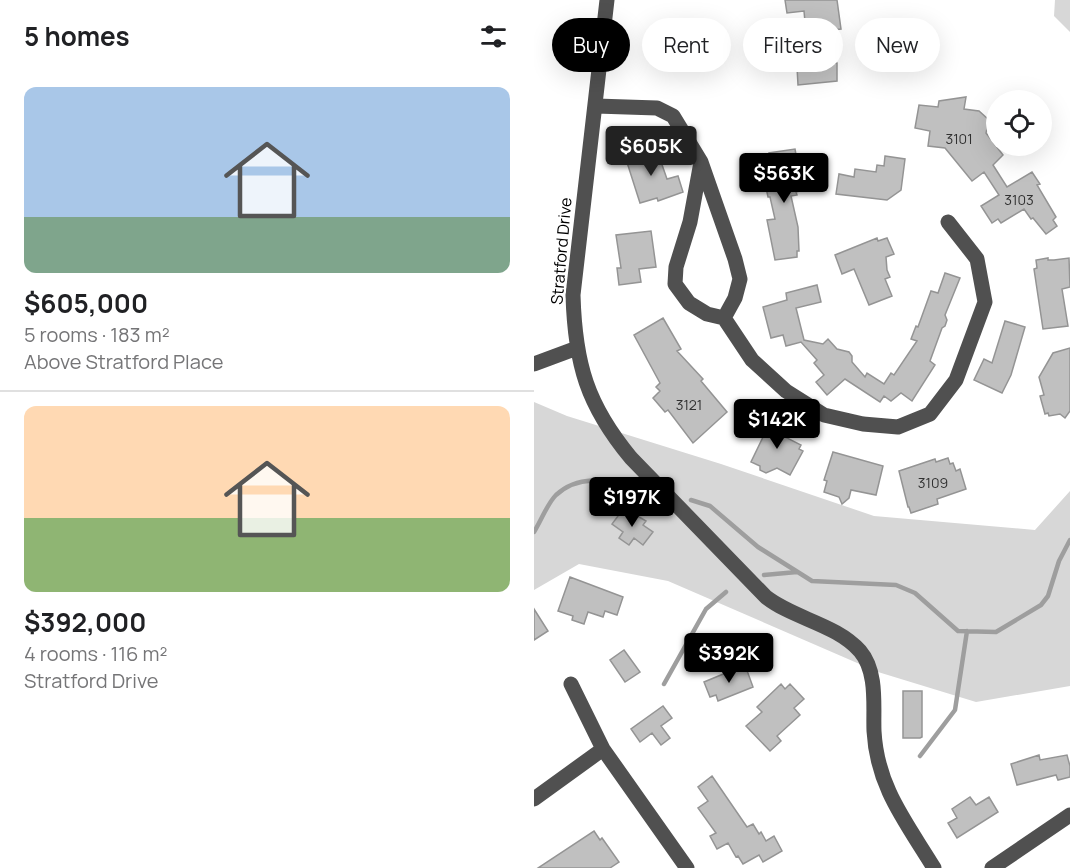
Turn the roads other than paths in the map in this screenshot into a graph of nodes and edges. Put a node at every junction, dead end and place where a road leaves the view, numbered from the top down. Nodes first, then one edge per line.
1 (607, 0) edge
2 (596, 106) junction
3 (701, 162) junction
4 (948, 222) dead end
5 (724, 318) junction
6 (577, 348) junction
7 (534, 364) edge
8 (571, 684) dead end
9 (603, 749) junction
10 (534, 799) edge
11 (1070, 815) edge
12 (687, 868) edge
13 (934, 868) edge
14 (992, 868) edge

1 - 2 street, Stratford Drive
2 - 3 street
2 - 6 street, Stratford Drive
3 - 5 street
3 - 5 street
4 - 5 street
6 - 7 street
6 - 13 street, Stratford Drive
8 - 9 street
9 - 10 street
9 - 12 street
11 - 14 street

